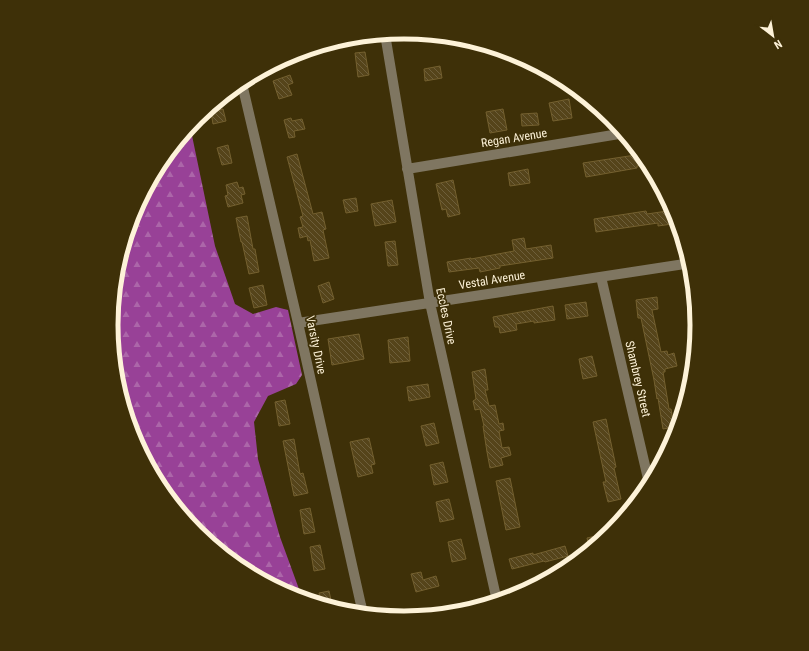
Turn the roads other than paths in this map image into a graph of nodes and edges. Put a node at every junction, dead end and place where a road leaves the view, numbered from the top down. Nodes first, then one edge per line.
1 (386, 40) edge
2 (244, 88) edge
3 (617, 134) edge
4 (407, 168) junction
5 (684, 264) edge
6 (601, 277) junction
7 (430, 303) junction
8 (298, 323) junction
9 (648, 477) edge
10 (496, 597) edge
11 (362, 609) edge

1 - 4 street, Eccles Drive
2 - 8 street, Varsity Drive
3 - 4 street, Regan Avenue
4 - 7 street, Eccles Drive
5 - 6 street, Vestal Avenue
6 - 7 street, Vestal Avenue
6 - 9 street, Shambrey Street
7 - 8 street, Vestal Avenue
7 - 10 street, Eccles Drive
8 - 11 street, Varsity Drive

